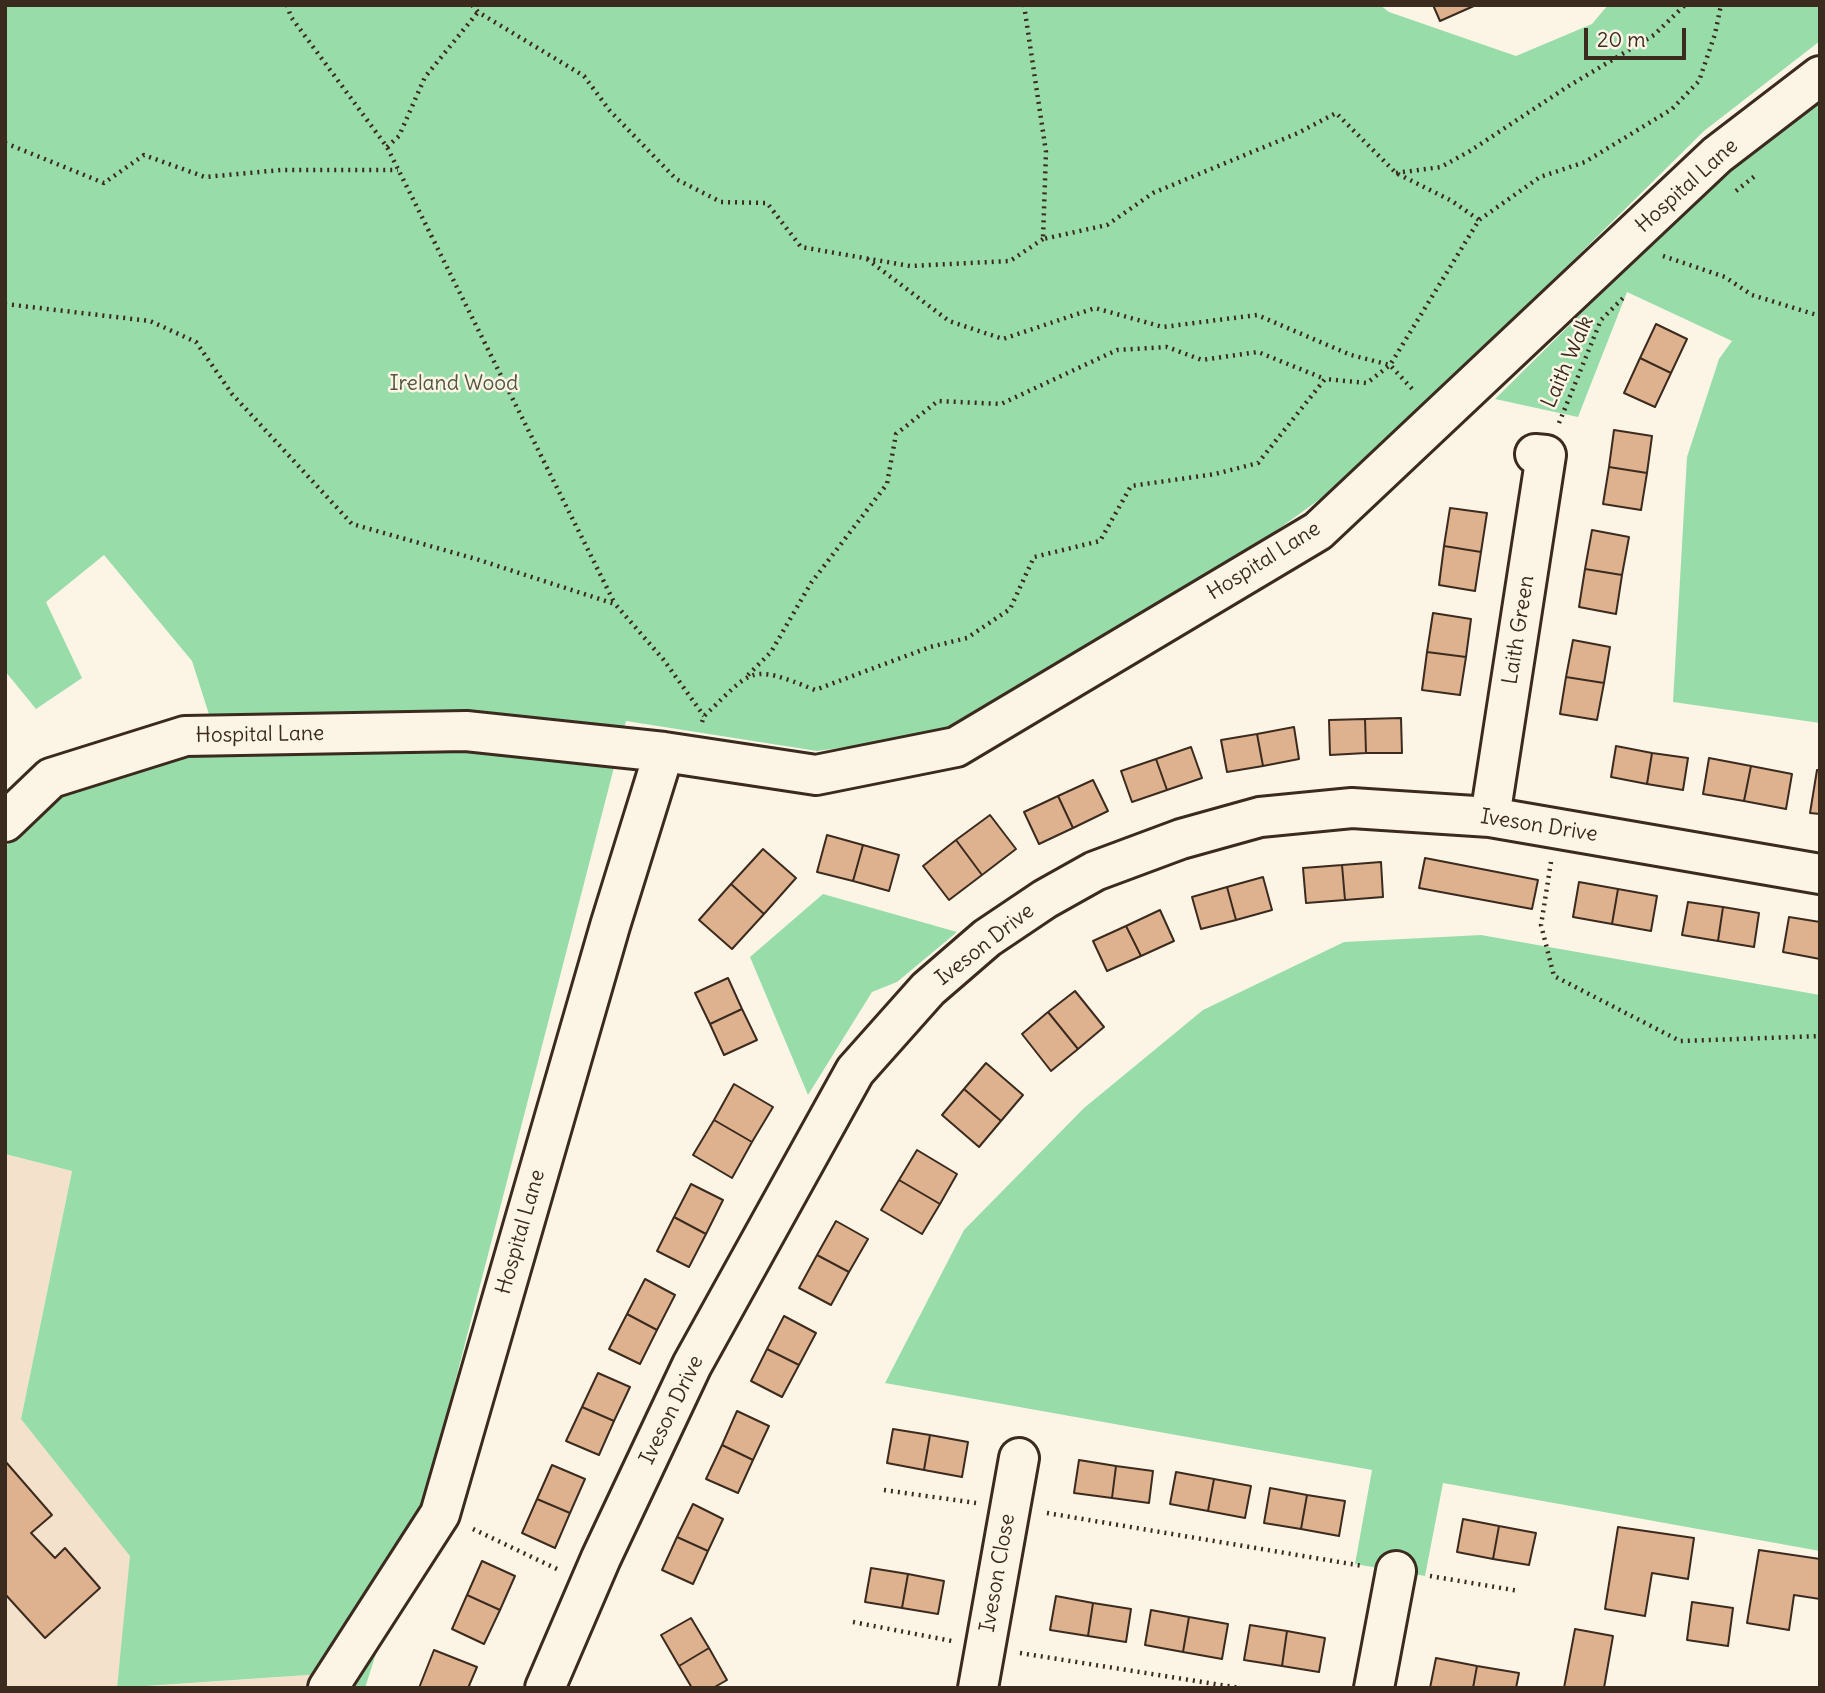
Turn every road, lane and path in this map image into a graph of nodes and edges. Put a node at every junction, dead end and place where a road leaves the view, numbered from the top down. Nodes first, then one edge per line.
1 (287, 5) edge
2 (472, 5) edge
3 (1024, 5) edge
4 (1721, 5) edge
5 (1684, 6) edge
6 (478, 12) junction
7 (1820, 76) edge
8 (5, 143) edge
9 (387, 147) junction
10 (1764, 169) dead end
11 (398, 170) junction
12 (1396, 173) junction
13 (1733, 193) dead end
14 (1479, 220) junction
15 (1043, 239) junction
16 (1671, 248) dead end
17 (1663, 256) junction
18 (867, 259) junction
19 (1655, 265) dead end
20 (1628, 293) dead end
21 (5, 304) edge
22 (1820, 316) edge
23 (1390, 365) junction
24 (1325, 379) junction
25 (1540, 454) joint
26 (615, 604) junction
27 (748, 676) junction
28 (704, 716) junction
29 (679, 754) junction
30 (1490, 817) junction
31 (5, 822) edge
32 (1556, 828) junction
33 (1820, 874) edge
34 (1820, 1036) edge
35 (1019, 1458) dead end
36 (884, 1490) dead end
37 (1009, 1507) junction
38 (440, 1514) junction
39 (1396, 1571) junction
40 (590, 1585) junction
41 (1519, 1591) dead end
42 (853, 1622) dead end
43 (986, 1647) junction
44 (328, 1688) edge
45 (545, 1688) edge
46 (978, 1688) edge
47 (1240, 1688) edge
48 (1374, 1688) edge

1 - 9 path
2 - 6 path
3 - 15 path
4 - 14 path
5 - 12 path
6 - 9 path
6 - 18 path
7 - 29 street, Hospital Lane
8 - 11 path
9 - 11 path
10 - 13 path
11 - 26 path
12 - 14 path
12 - 15 path
14 - 23 path
15 - 18 path
16 - 17 path
17 - 19 path
17 - 22 path
18 - 23 path
20 - 25 path, Laith Walk
21 - 26 path
23 - 24 path
24 - 27 path
24 - 27 path
25 - 30 street, Laith Green
26 - 28 path
27 - 28 path
28 - 29 path
29 - 31 street, Hospital Lane
29 - 38 street, Hospital Lane
30 - 32 street, Iveson Drive
30 - 40 street, Iveson Drive
32 - 33 street, Iveson Drive
32 - 34 path
35 - 37 street, Iveson Close
36 - 37 path
37 - 39 path
37 - 43 street, Iveson Close
38 - 40 path
38 - 44 street, Hospital Lane
39 - 41 path
39 - 48 street
40 - 45 street, Iveson Drive
42 - 43 path
43 - 46 street, Iveson Close
43 - 47 path

